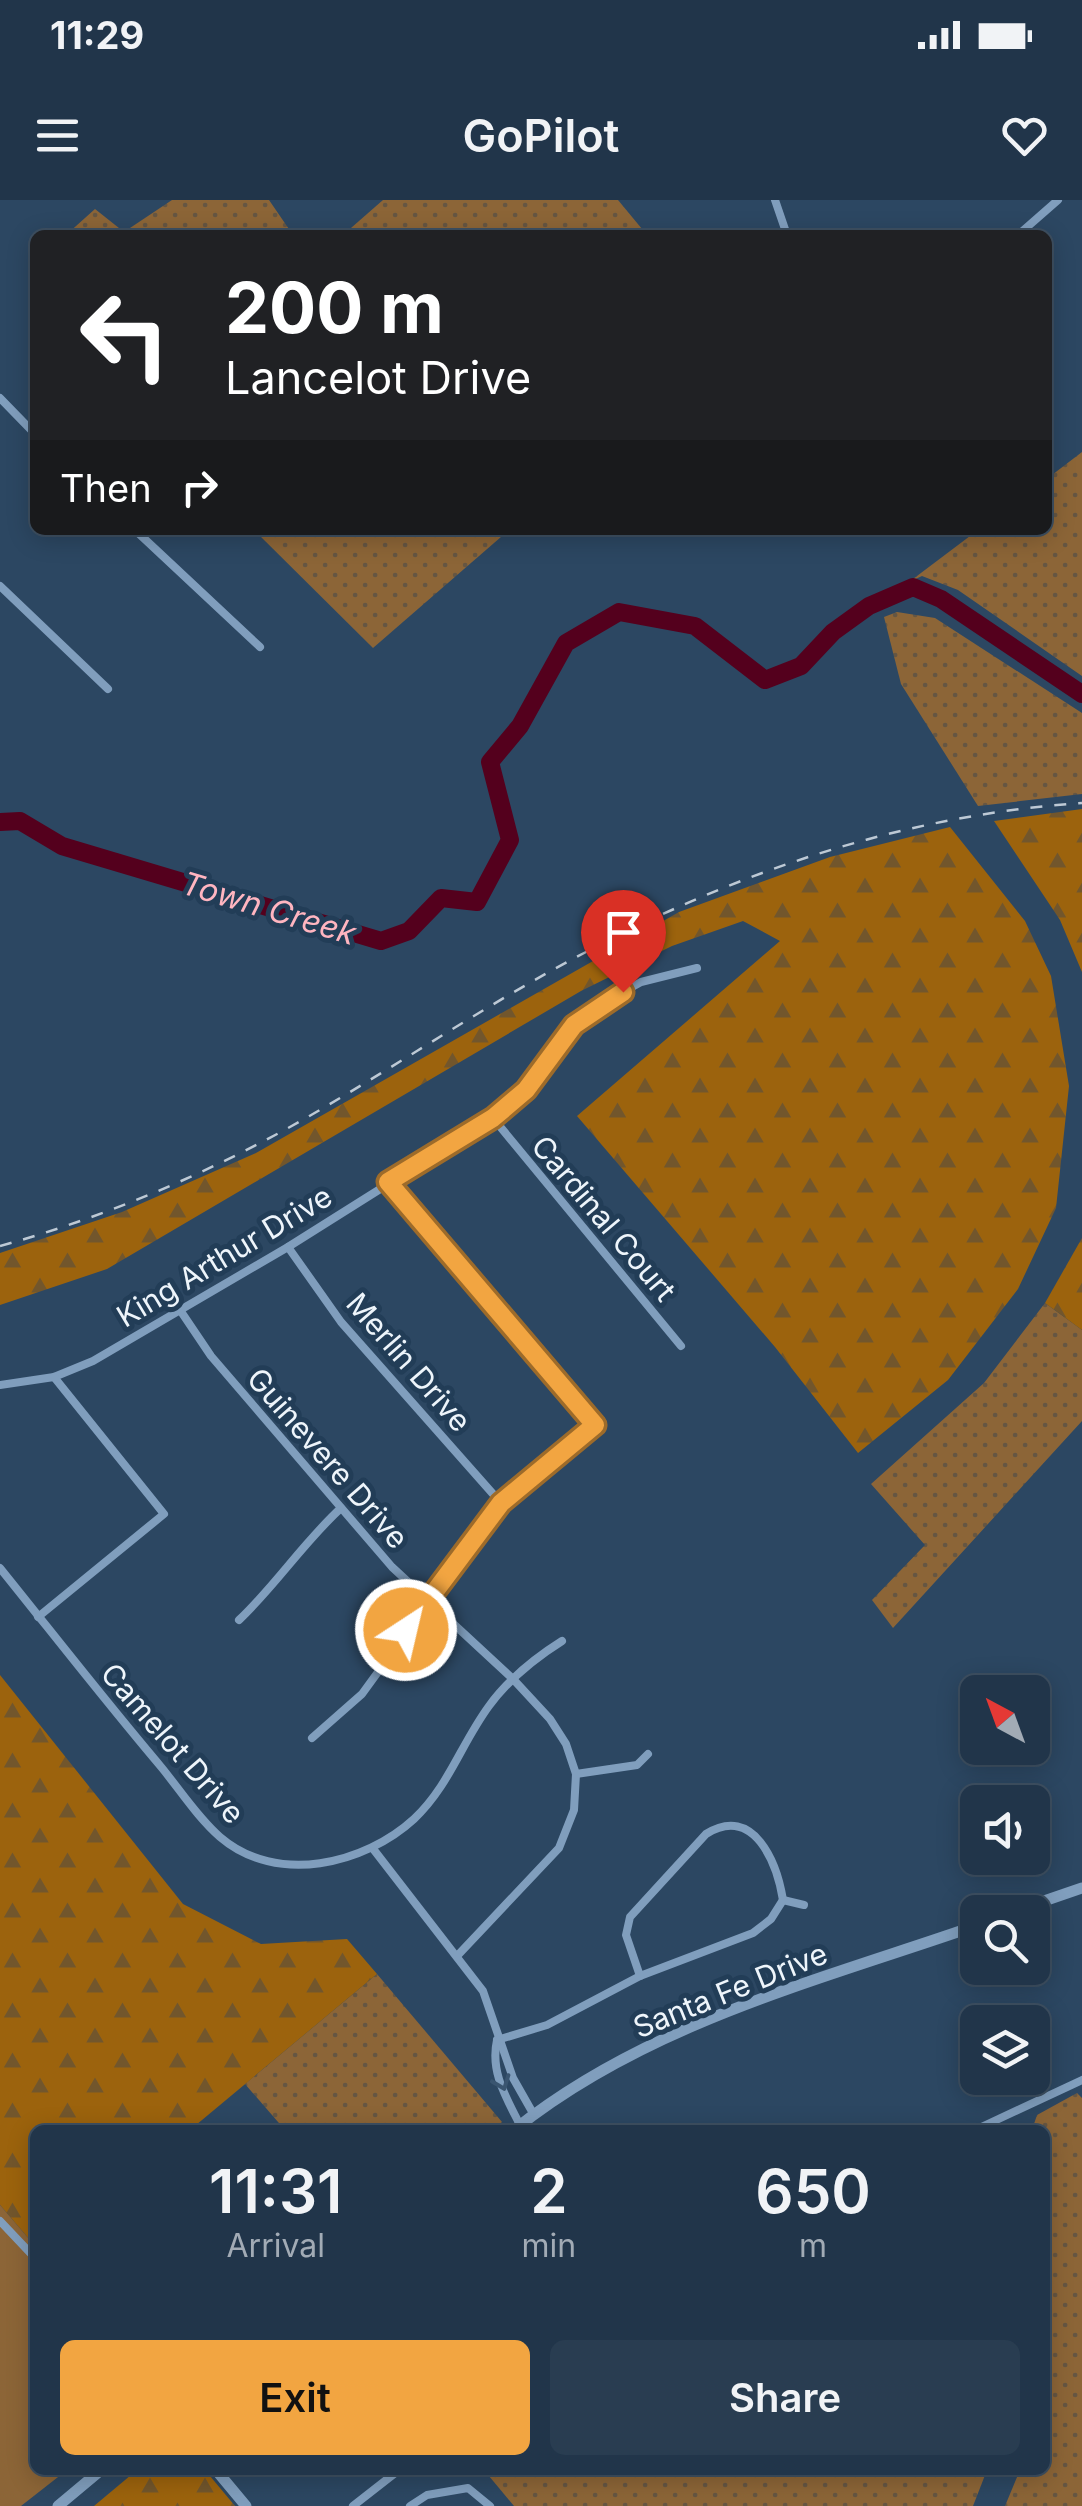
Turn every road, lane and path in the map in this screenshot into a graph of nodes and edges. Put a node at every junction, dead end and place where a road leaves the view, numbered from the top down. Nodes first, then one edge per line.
1 (775, 200) edge
2 (1058, 200) edge
3 (785, 230) edge
4 (1024, 230) edge
5 (0, 398) edge
6 (30, 429) edge
7 (140, 535) edge
8 (0, 586) edge
9 (260, 647) dead end
10 (108, 689) dead end
11 (697, 968) dead end
12 (493, 1118) junction
13 (388, 1182) junction
14 (288, 1247) junction
15 (180, 1310) junction
16 (681, 1346) dead end
17 (54, 1378) junction
18 (0, 1386) edge
19 (501, 1503) junction
20 (341, 1508) junction
21 (0, 1568) edge
22 (427, 1599) junction
23 (38, 1617) junction
24 (238, 1620) dead end
25 (562, 1641) dead end
26 (513, 1679) junction
27 (312, 1738) dead end
28 (648, 1754) dead end
29 (576, 1774) junction
30 (374, 1850) junction
31 (1082, 1888) edge
32 (1050, 1899) edge
33 (783, 1900) junction
34 (804, 1904) dead end
35 (960, 1930) edge
36 (458, 1955) junction
37 (640, 1976) junction
38 (497, 2040) junction
39 (1082, 2080) edge
40 (534, 2115) junction
41 (516, 2125) edge
42 (521, 2125) edge
43 (986, 2125) edge
44 (0, 2221) edge
45 (30, 2253) edge
46 (95, 2475) edge
47 (220, 2475) edge
48 (393, 2475) edge
49 (58, 2506) edge
50 (246, 2506) edge
51 (353, 2506) edge
52 (410, 2506) edge
53 (490, 2506) edge

1 - 3 street
2 - 4 street
5 - 6 street
7 - 9 street
8 - 10 street
11 - 12 street, King Arthur Drive
12 - 13 street, King Arthur Drive
12 - 16 street, Cardinal Court
13 - 14 street, King Arthur Drive
13 - 19 street
14 - 15 street, King Arthur Drive
14 - 19 street, Merlin Drive
15 - 17 street, King Arthur Drive
15 - 20 street, Guinevere Drive
17 - 18 street, King Arthur Drive
17 - 23 street
19 - 22 street
20 - 22 street, Guinevere Drive
20 - 24 street
21 - 23 street, Camelot Drive
22 - 26 street, Guinevere Drive
22 - 27 street
23 - 30 street, Camelot Drive
25 - 26 street, Camelot Drive
26 - 29 street, Guinevere Drive
26 - 30 street, Camelot Drive
28 - 29 street
29 - 36 street
30 - 36 street
31 - 32 main road
33 - 34 street
33 - 37 street
33 - 37 street
35 - 40 main road, Santa Fe Drive
36 - 38 street
37 - 38 street
38 - 40 street
38 -> 41 street
39 - 43 street
40 - 42 main road, Santa Fe Drive
44 - 45 street
46 - 49 main road
47 - 50 main road
48 - 51 street
52 - 53 street

